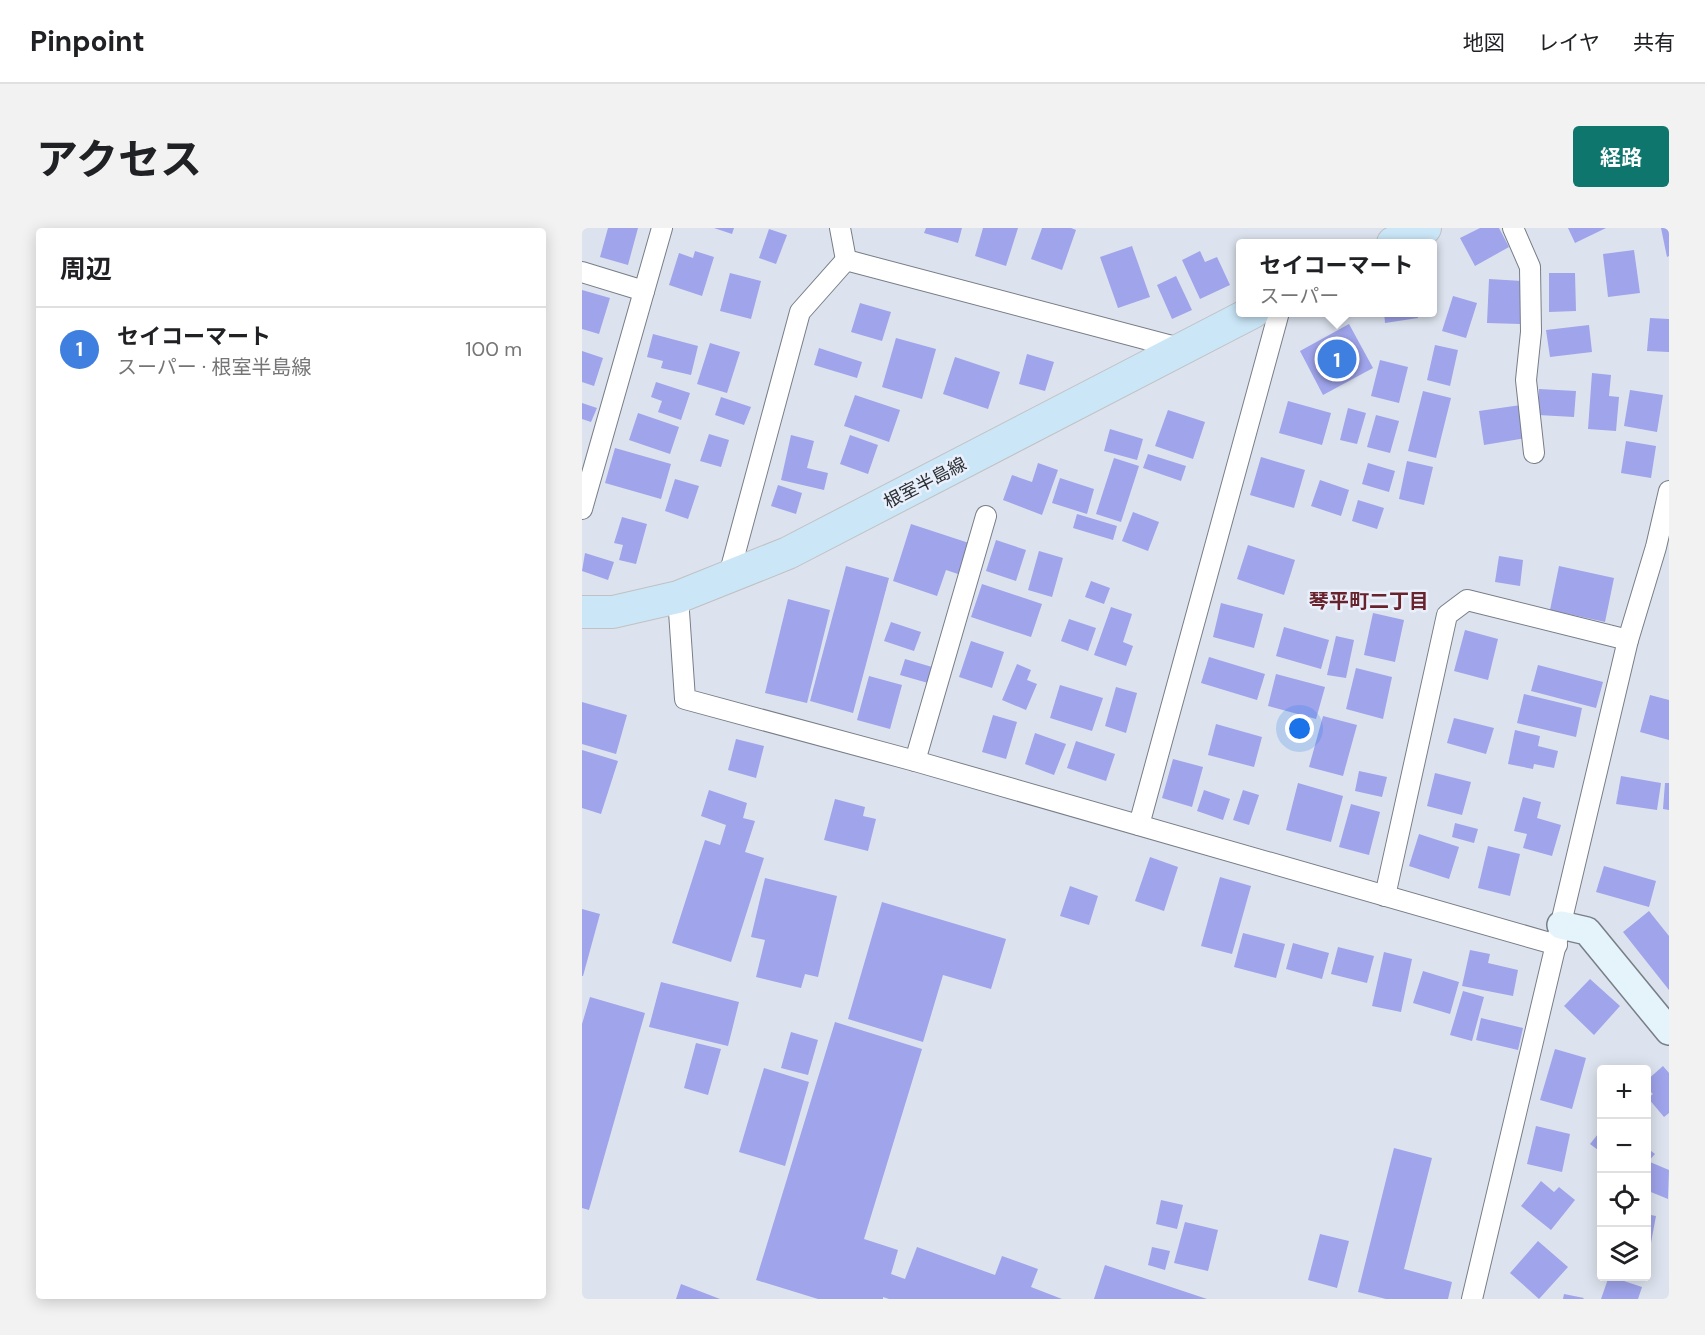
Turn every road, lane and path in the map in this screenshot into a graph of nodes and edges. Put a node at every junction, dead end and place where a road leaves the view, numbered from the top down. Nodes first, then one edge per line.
1 (662, 228) edge
2 (840, 228) edge
3 (1425, 228) edge
4 (1513, 228) edge
5 (1402, 239) edge
6 (846, 260) junction
7 (582, 272) edge
8 (644, 291) junction
9 (1244, 317) edge
10 (1278, 317) edge
11 (1184, 350) junction
12 (1534, 453) dead end
13 (1669, 491) edge
14 (582, 509) edge
15 (986, 516) dead end
16 (729, 575) junction
17 (678, 597) junction
18 (582, 612) edge
19 (1628, 640) junction
20 (915, 760) junction
21 (1139, 825) junction
22 (1385, 896) junction
23 (1559, 935) junction
24 (1669, 1031) edge
25 (1472, 1299) edge

1 - 8 street
2 - 6 street
3 - 5 main road
4 - 12 street
6 - 11 street
6 - 16 street
7 - 8 street
8 - 14 street
9 - 11 main road, 根室半島線
10 - 21 street
11 - 16 main road, 根室半島線
13 - 19 street
15 - 20 street
16 - 17 main road, 根室半島線
17 - 18 main road, 根室半島線
17 - 20 street
19 - 22 street
19 - 23 street
20 - 21 street
21 - 22 street
22 - 23 street
23 - 24 street
23 - 25 street

